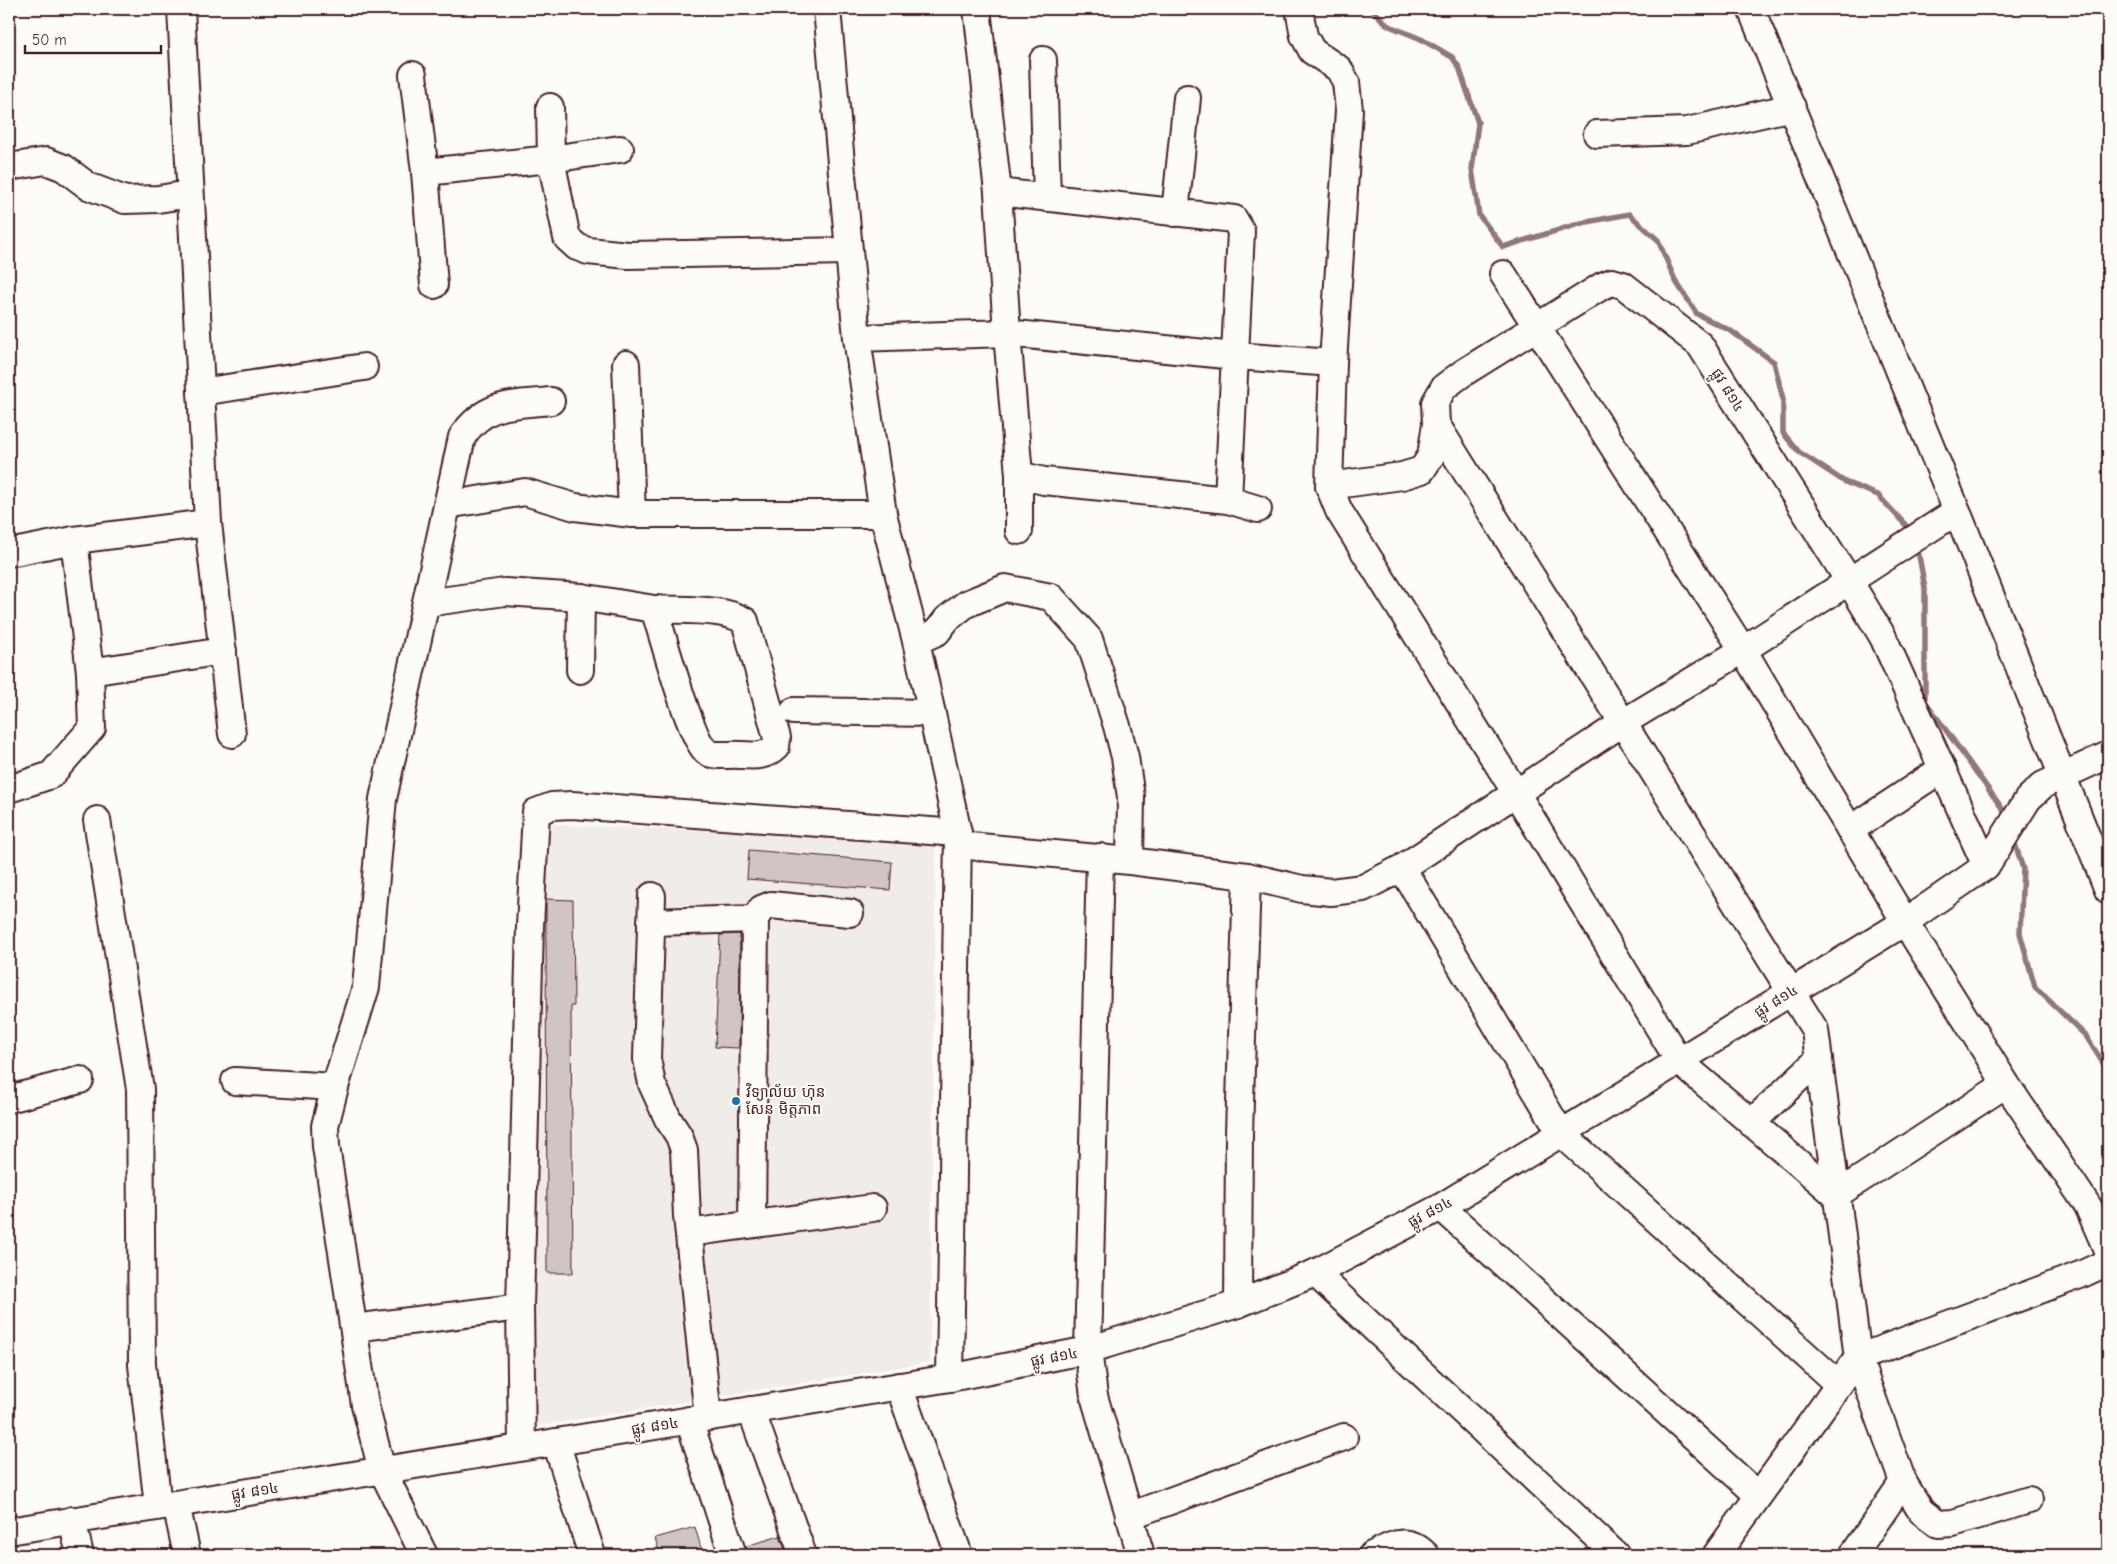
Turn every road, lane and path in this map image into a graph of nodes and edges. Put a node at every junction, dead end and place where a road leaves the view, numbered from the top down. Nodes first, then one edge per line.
1 (827, 9) edge
2 (977, 9) edge
3 (1300, 9) edge
4 (1751, 9) edge
5 (182, 18) edge
6 (1043, 60) dead end
7 (414, 74) dead end
8 (1187, 98) dead end
9 (550, 107) dead end
10 (1792, 107) junction
11 (1598, 134) dead end
12 (620, 149) dead end
13 (551, 159) junction
14 (9, 167) edge
15 (425, 172) junction
16 (998, 192) junction
17 (190, 194) junction
18 (1047, 198) junction
19 (1175, 213) junction
20 (849, 251) junction
21 (1503, 274) dead end
22 (434, 285) dead end
23 (1537, 328) junction
24 (1007, 334) junction
25 (857, 338) junction
26 (1235, 356) junction
27 (1333, 363) junction
28 (626, 364) dead end
29 (364, 367) dead end
30 (201, 392) junction
31 (552, 402) dead end
32 (1436, 424) junction
33 (1019, 475) junction
34 (1329, 486) junction
35 (1228, 500) junction
36 (447, 505) junction
37 (1258, 509) dead end
38 (1957, 511) junction
39 (632, 514) junction
40 (883, 514) junction
41 (208, 523) junction
42 (1019, 531) dead end
43 (74, 540) junction
44 (9, 553) edge
45 (1849, 581) junction
46 (581, 597) junction
47 (426, 603) junction
48 (654, 609) junction
49 (916, 641) junction
50 (1743, 650) junction
51 (223, 651) junction
52 (580, 670) dead end
53 (90, 672) junction
54 (794, 711) dead end
55 (932, 712) junction
56 (1624, 722) junction
57 (232, 734) dead end
58 (2108, 755) edge
59 (1942, 769) junction
60 (2062, 775) junction
61 (9, 789) edge
62 (1516, 792) junction
63 (97, 820) dead end
64 (1850, 830) junction
65 (958, 839) junction
66 (1100, 857) junction
67 (1991, 859) junction
68 (1130, 860) junction
69 (1402, 868) junction
70 (1247, 876) junction
71 (2108, 890) edge
72 (652, 896) dead end
73 (850, 913) dead end
74 (755, 919) junction
75 (651, 922) junction
76 (1905, 922) junction
77 (1792, 992) junction
78 (1819, 1059) junction
79 (1679, 1061) junction
80 (80, 1080) dead end
81 (235, 1081) dead end
82 (2006, 1084) junction
83 (335, 1086) junction
84 (9, 1099) edge
85 (1751, 1123) junction
86 (1561, 1133) junction
87 (1836, 1195) junction
88 (1441, 1207) junction
89 (873, 1208) dead end
90 (752, 1224) junction
91 (689, 1233) junction
92 (2108, 1252) edge
93 (2108, 1262) edge
94 (1314, 1273) junction
95 (1238, 1304) junction
96 (520, 1307) junction
97 (354, 1328) junction
98 (1088, 1350) junction
99 (1858, 1358) junction
100 (950, 1378) junction
101 (1838, 1384) junction
102 (899, 1386) junction
103 (751, 1410) junction
104 (698, 1419) junction
105 (1344, 1437) dead end
106 (556, 1442) junction
107 (522, 1448) junction
108 (382, 1470) junction
109 (1903, 1482) junction
110 (1758, 1495) junction
111 (2029, 1500) dead end
112 (167, 1505) junction
113 (1128, 1516) junction
114 (72, 1520) junction
115 (9, 1531) edge
116 (80, 1555) edge
117 (187, 1555) edge
118 (424, 1555) edge
119 (592, 1555) edge
120 (733, 1555) edge
121 (803, 1555) edge
122 (959, 1555) edge
123 (1141, 1555) edge
124 (1372, 1555) edge
125 (1426, 1555) edge
126 (1616, 1555) edge
127 (1716, 1555) edge
128 (1853, 1555) edge

1 - 20 street
2 - 16 street
3 - 27 street
4 - 10 street
5 - 17 street
6 - 18 street
7 - 15 street
8 - 19 street
9 - 13 street
10 - 11 street
10 - 38 street
12 - 13 street
13 - 15 street
13 - 20 street
14 - 17 street
15 - 22 street
16 - 18 street
16 - 24 street
17 - 30 street
18 - 19 street
19 - 26 street
20 - 25 street
21 - 23 street
23 - 32 street, ផ្លូវ ៨១៤
23 - 45 street, ផ្លូវ ៨១៤
23 - 50 street
24 - 25 street
24 - 26 street
24 - 33 street
25 - 40 street
26 - 27 street
26 - 35 street
27 - 34 street
28 - 39 street
29 - 30 street
30 - 41 street
31 - 36 street
32 - 34 street, ផ្លូវ ៨១៤
32 - 56 street
33 - 35 street
33 - 42 street
34 - 62 street
35 - 37 street
36 - 39 street
36 - 47 street
38 - 45 street
38 - 60 street
39 - 40 street
40 - 49 street
41 - 43 street
41 - 51 street
43 - 44 street
43 - 53 street
45 - 50 street
45 - 59 street, ផ្លូវ ៨១៤
46 - 47 street
46 - 48 street
46 - 52 street
47 - 83 street
48 - 48 street
49 - 55 street
49 - 68 street
50 - 56 street
50 - 64 street
51 - 53 street
51 - 57 street
53 - 61 street
54 - 55 street
55 - 65 street
56 - 62 street
56 - 77 street
58 - 60 street
59 - 64 street
59 - 67 street, ផ្លូវ ៨១៤
60 - 67 street
60 - 71 street
62 - 69 street
62 - 79 street
63 - 112 street
64 - 76 street
65 - 66 street
65 - 96 street
65 - 100 street
66 - 68 street
66 - 98 street
67 - 76 street, ផ្លូវ ៨១៤
68 - 70 street
69 - 70 street
69 - 86 street
70 - 95 street
72 - 75 street
73 - 74 street
74 - 75 street
74 - 90 street
75 - 91 street
76 - 77 street, ផ្លូវ ៨១៤
76 - 82 street
77 - 78 street
77 - 79 street, ផ្លូវ ៨១៤
78 - 85 street
78 - 87 street
79 - 85 street
79 - 86 street, ផ្លូវ ៨១៤
80 - 84 street
81 - 83 street
82 - 87 street
82 - 92 street
83 - 97 street
85 - 87 street
86 - 88 street, ផ្លូវ ៨១៤
86 - 101 street
87 - 99 street
88 - 94 street, ផ្លូវ ៨១៤
88 - 110 street
89 - 90 street
90 - 91 street
91 - 104 street
93 - 99 street
94 - 95 street, ផ្លូវ ៨១៤
94 - 126 street
95 - 98 street, ផ្លូវ ៨១៤
96 - 97 street
96 - 107 street
97 - 108 street
98 - 100 street, ផ្លូវ ៨១៤
98 - 113 street
99 - 101 street
99 - 109 street
100 - 102 street, ផ្លូវ ៨១៤
101 - 110 street
102 - 103 street, ផ្លូវ ៨១៤
102 - 122 street
103 - 104 street, ផ្លូវ ៨១៤
103 - 121 street
104 - 106 street, ផ្លូវ ៨១៤
104 - 120 street
105 - 113 street
106 - 107 street, ផ្លូវ ៨១៤
106 - 119 street
107 - 108 street, ផ្លូវ ៨១៤
108 - 112 street, ផ្លូវ ៨១៤
108 - 118 street
109 - 111 street
109 - 128 street
110 - 127 street
112 - 114 street, ផ្លូវ ៨១៤
112 - 117 street
113 - 123 street
114 - 115 street, ផ្លូវ ៨១៤
114 - 116 street
124 - 125 street

